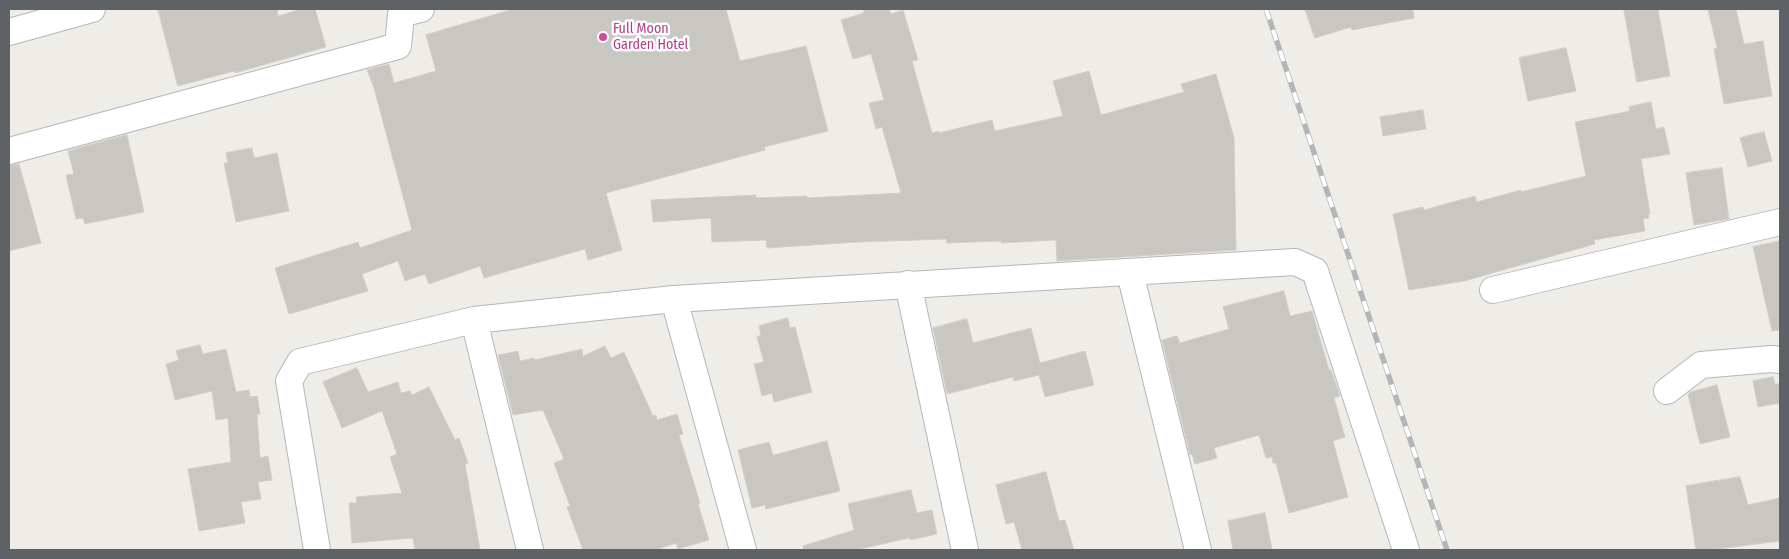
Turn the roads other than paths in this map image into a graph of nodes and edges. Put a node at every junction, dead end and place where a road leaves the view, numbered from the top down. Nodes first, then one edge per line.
1 (92, 9) edge
2 (421, 9) edge
3 (9, 32) edge
4 (9, 151) edge
5 (1780, 222) edge
6 (1130, 273) junction
7 (908, 284) junction
8 (1493, 290) dead end
9 (674, 299) junction
10 (474, 320) junction
11 (1780, 360) edge
12 (1667, 391) dead end
13 (317, 550) edge
14 (530, 550) edge
15 (743, 550) edge
16 (966, 550) edge
17 (1198, 550) edge
18 (1406, 550) edge

1 - 3 street
2 - 4 street
5 - 8 street
6 - 7 street
6 - 17 street
6 - 18 street
7 - 9 street
7 - 16 street
9 - 10 street
9 - 15 street
10 - 13 street
10 - 14 street
11 - 12 street

